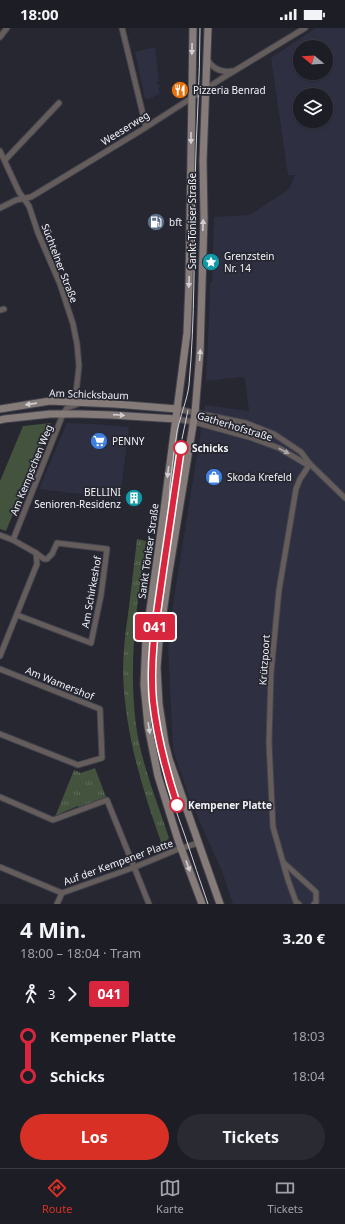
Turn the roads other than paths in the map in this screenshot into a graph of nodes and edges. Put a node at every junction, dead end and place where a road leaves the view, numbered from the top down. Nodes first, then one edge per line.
1 (8, 28) edge
2 (122, 28) edge
3 (192, 28) edge
4 (208, 28) edge
5 (305, 28) edge
6 (0, 37) edge
7 (207, 60) junction
8 (235, 71) junction
9 (206, 89) junction
10 (191, 99) junction
11 (59, 103) dead end
12 (146, 127) junction
13 (0, 151) edge
14 (4, 160) junction
15 (24, 198) junction
16 (0, 208) edge
17 (75, 402) junction
18 (84, 402) junction
19 (0, 408) edge
20 (177, 410) junction
21 (195, 413) junction
22 (63, 414) junction
23 (176, 419) junction
24 (0, 420) edge
25 (194, 422) junction
26 (310, 464) junction
27 (345, 498) edge
28 (0, 534) edge
29 (13, 540) junction
30 (36, 553) junction
31 (17, 614) junction
32 (0, 656) edge
33 (0, 669) edge
34 (0, 734) edge
35 (0, 797) edge
36 (198, 843) junction
37 (181, 849) junction
38 (284, 862) junction
39 (0, 867) edge
40 (135, 867) junction
41 (62, 893) junction
42 (57, 904) edge
43 (149, 904) edge
44 (202, 904) edge
45 (220, 904) edge
46 (299, 904) edge
47 (314, 904) edge

1 - 6 street
2 - 12 street
3 -> 10 main road, Sankt Töniser Straße
4 - 7 main road, Sankt Töniser Straße
5 - 8 street, Weeserweg
7 - 8 street
7 - 9 main road, Sankt Töniser Straße
8 - 9 street, Weeserweg
9 - 10 street, Weeserweg
21 -> 9 main road, Sankt Töniser Straße
10 - 12 street, Weeserweg
10 -> 20 main road, Sankt Töniser Straße
11 - 14 street
12 - 15 street, Weeserweg
13 - 14 street, Süchtelner Straße
14 - 15 street, Süchtelner Straße
15 - 16 street, Weeserweg
15 - 17 street, Süchtelner Straße
17 - 18 main road, Am Schicksbaum
17 -> 19 main road, Am Schicksbaum
18 - 20 main road, Am Schicksbaum
18 - 22 street
20 - 21 street
20 - 23 main road, Sankt Töniser Straße
21 - 25 main road, Sankt Töniser Straße
21 - 26 street, Gatherhofstraße
22 -> 23 main road, Am Schicksbaum
22 - 24 main road, Am Schicksbaum
22 - 29 street, Am Kempschen Weg
23 - 25 street, Gatherhofstraße
23 -> 37 main road, Sankt Töniser Straße
25 -> 26 street, Gatherhofstraße
25 - 36 main road, Sankt Töniser Straße
26 - 27 street, Gatherhofstraße
26 - 38 street, Krützpoort
28 - 29 street
29 - 30 street
30 - 31 street
30 - 31 street, Am Schirkeshof
31 - 32 street
33 - 34 street, Am Wamershof
35 - 40 street
36 - 37 street, Auf der Kempener Platte
36 - 45 main road, Sankt Töniser Straße
37 - 40 street, Auf der Kempener Platte
37 -> 44 main road, Sankt Töniser Straße
38 - 46 street, Krützpoort
38 - 47 street, Krützpoort
39 - 41 street, Auf der Kempener Platte
40 - 41 street, Auf der Kempener Platte
40 - 43 street
41 - 42 street

